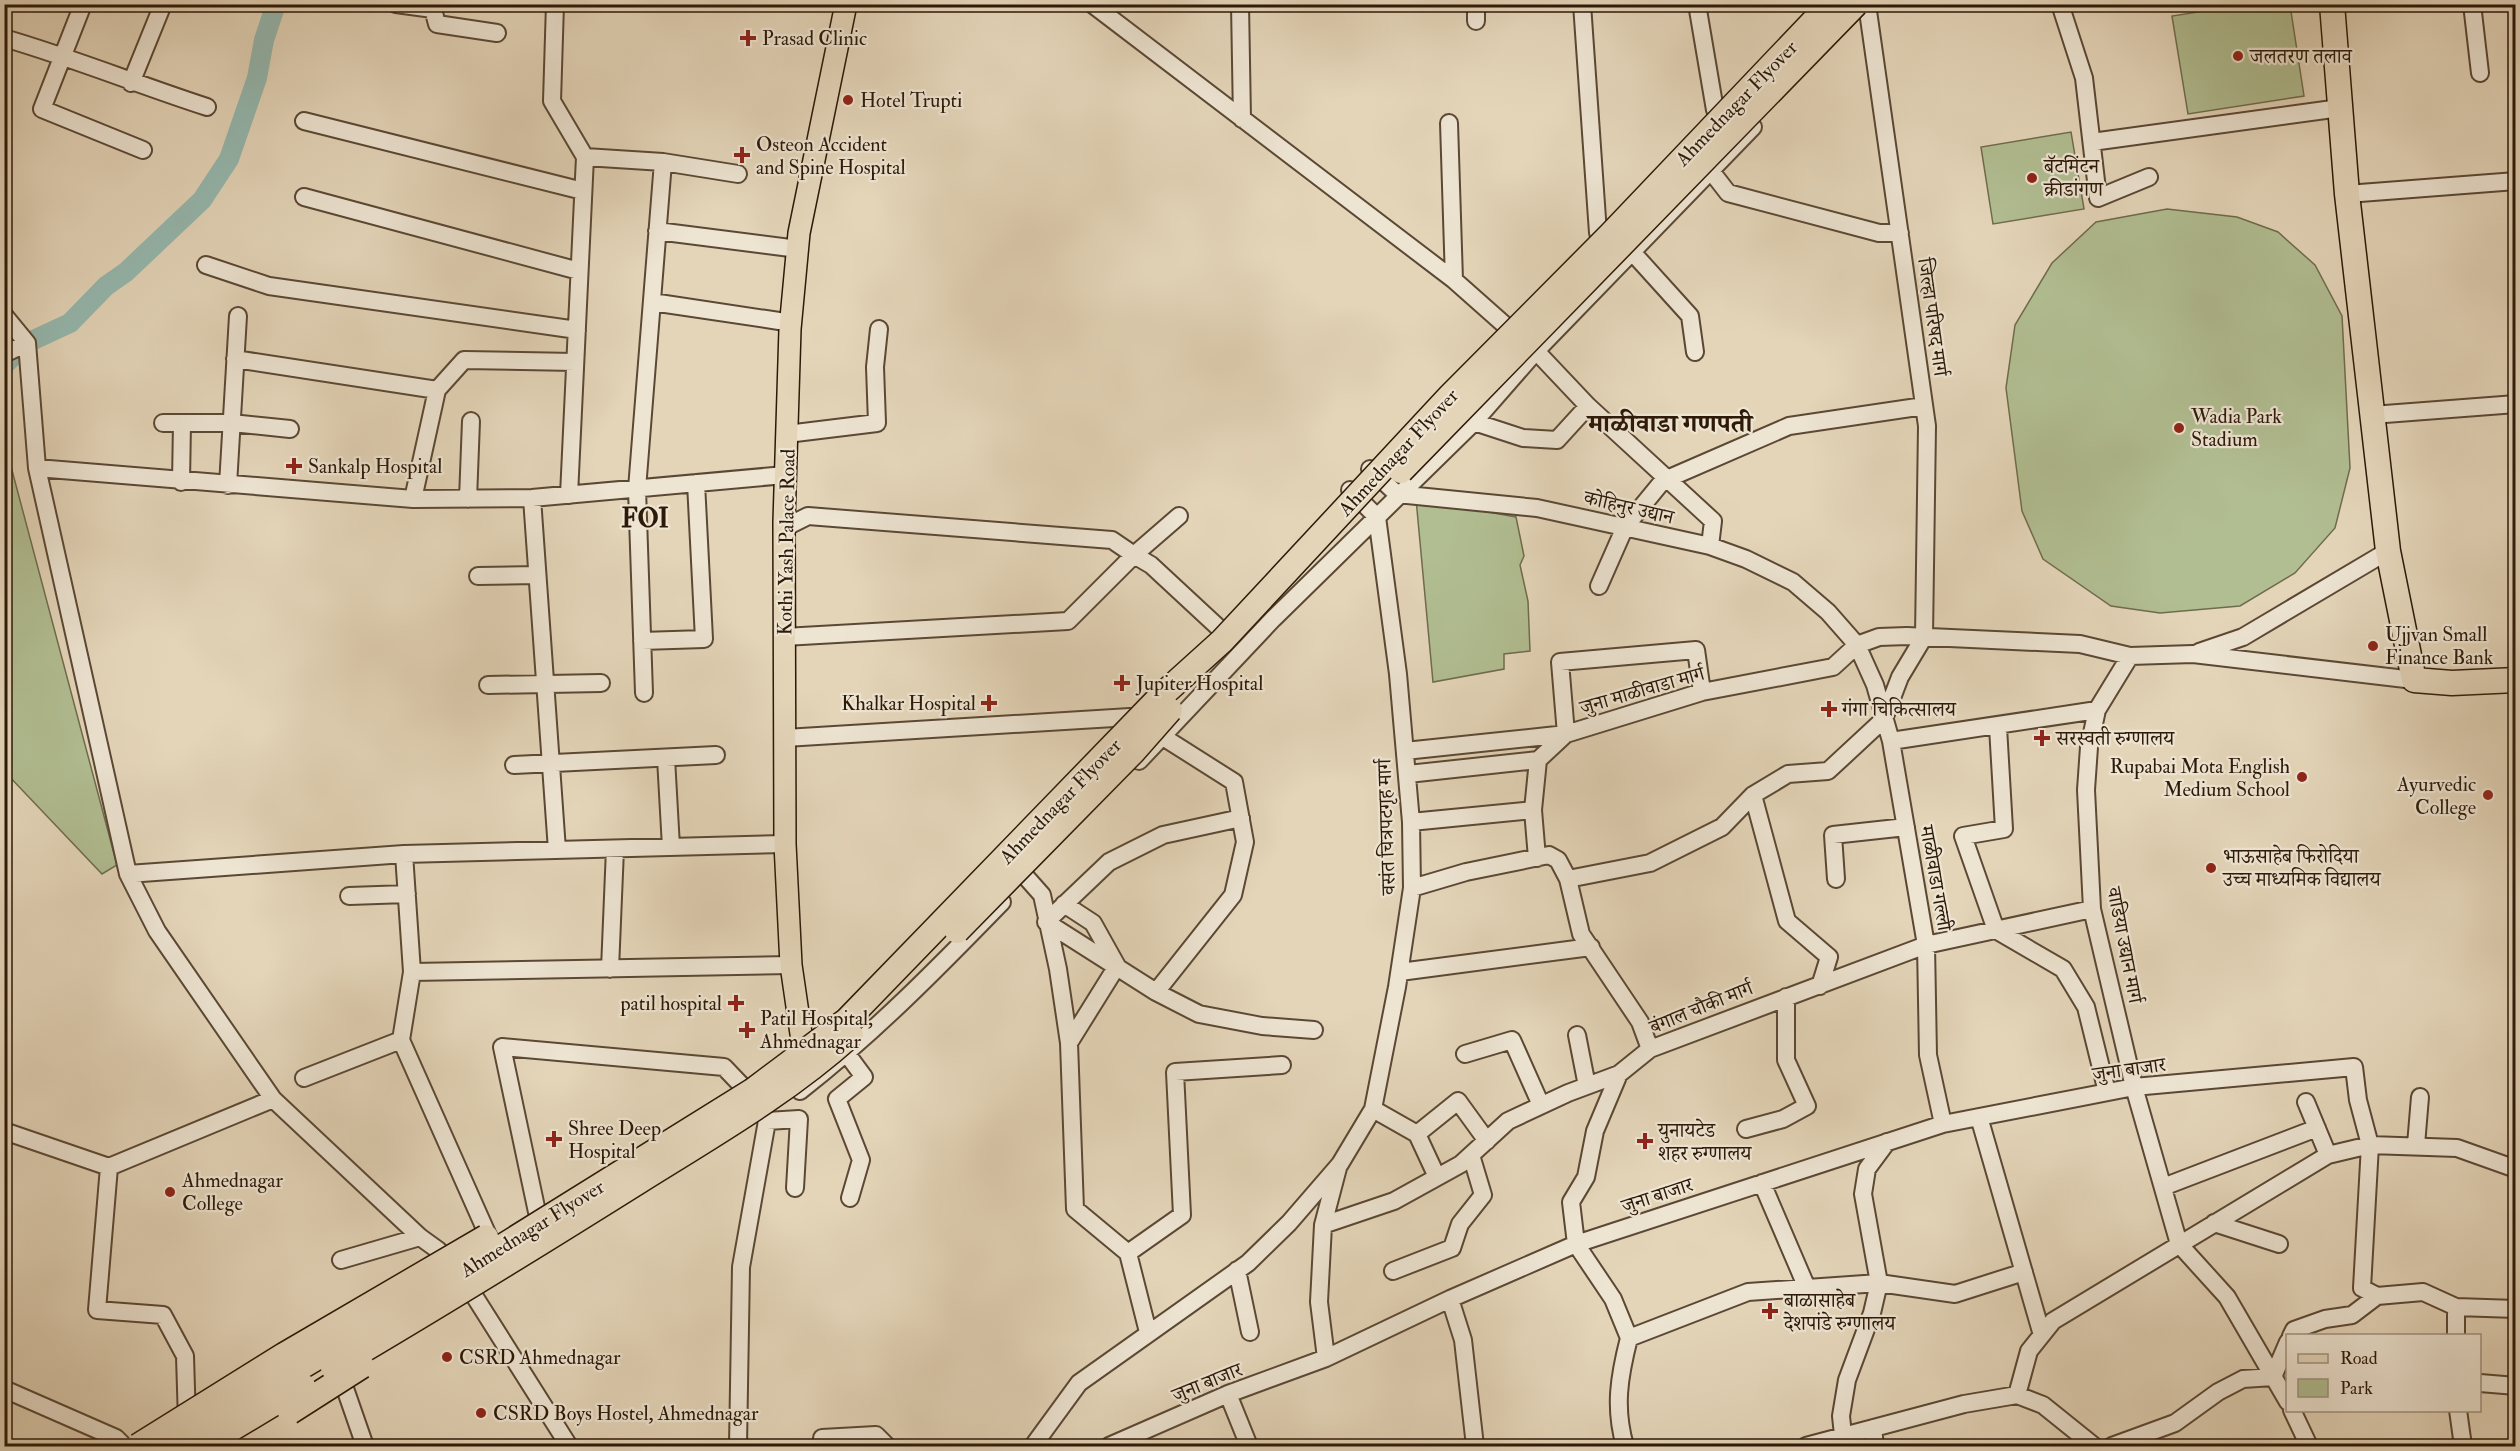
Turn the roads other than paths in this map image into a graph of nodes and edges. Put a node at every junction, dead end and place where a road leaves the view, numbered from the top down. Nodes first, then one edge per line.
1 (83, 4) edge
2 (163, 4) edge
3 (396, 4) edge
4 (555, 4) edge
5 (846, 4) edge
6 (1092, 4) edge
7 (1240, 4) edge
8 (1582, 4) edge
9 (1697, 4) edge
10 (1817, 4) edge
11 (1830, 4) edge
12 (2060, 4) edge
13 (2332, 4) edge
14 (2472, 4) edge
15 (1865, 5) edge
16 (497, 33) dead end
17 (4, 38) edge
18 (64, 55) junction
19 (2480, 73) dead end
20 (130, 83) junction
21 (207, 107) dead end
22 (2340, 108) junction
23 (1716, 110) junction
24 (1242, 119) junction
25 (304, 121) dead end
26 (1449, 123) dead end
27 (2092, 142) junction
28 (143, 150) dead end
29 (585, 157) junction
30 (663, 162) junction
31 (1711, 171) junction
32 (738, 174) dead end
33 (2149, 177) dead end
34 (2516, 181) edge
35 (583, 191) junction
36 (2347, 194) junction
37 (304, 197) dead end
38 (657, 231) junction
39 (1598, 233) junction
40 (1900, 233) junction
41 (798, 249) junction
42 (1633, 253) junction
43 (206, 265) dead end
44 (579, 271) junction
45 (1454, 280) junction
46 (652, 302) junction
47 (4, 315) edge
48 (238, 316) dead end
49 (779, 321) dead end
50 (1507, 327) junction
51 (879, 329) dead end
52 (577, 330) junction
53 (27, 343) junction
54 (1536, 351) junction
55 (1695, 352) dead end
56 (4, 354) edge
57 (235, 359) junction
58 (575, 362) junction
59 (436, 390) junction
60 (2516, 404) edge
61 (1588, 406) junction
62 (1924, 406) junction
63 (2372, 415) junction
64 (471, 421) dead end
65 (1474, 422) junction
66 (163, 423) dead end
67 (182, 423) junction
68 (232, 423) junction
69 (290, 429) dead end
70 (787, 434) junction
71 (37, 468) junction
72 (1370, 469) junction
73 (785, 475) junction
74 (1666, 478) junction
75 (181, 482) junction
76 (696, 483) junction
77 (228, 485) junction
78 (637, 489) junction
79 (1350, 490) junction
80 (1397, 494) junction
81 (569, 495) junction
82 (532, 498) junction
83 (413, 499) junction
84 (468, 499) junction
85 (1179, 516) dead end
86 (1377, 518) junction
87 (1625, 527) junction
88 (784, 528) junction
89 (1710, 546) junction
90 (2388, 551) junction
91 (1134, 555) junction
92 (537, 575) junction
93 (478, 576) dead end
94 (1599, 586) dead end
95 (1220, 629) junction
96 (784, 637) junction
97 (1924, 637) junction
98 (2243, 637) junction
99 (642, 640) junction
100 (1857, 645) junction
101 (2193, 654) junction
102 (2130, 656) junction
103 (2246, 659) junction
104 (2414, 680) junction
105 (2516, 680) edge
106 (601, 683) dead end
107 (545, 684) junction
108 (488, 685) dead end
109 (1702, 692) junction
110 (644, 693) dead end
111 (2097, 710) junction
112 (1130, 717) junction
113 (1884, 719) junction
114 (1998, 727) junction
115 (1566, 734) junction
116 (1163, 737) junction
117 (785, 738) junction
118 (1891, 741) junction
119 (1405, 751) junction
120 (716, 754) dead end
121 (666, 758) junction
122 (1538, 760) junction
123 (514, 765) dead end
124 (551, 765) junction
125 (1408, 774) junction
126 (1753, 795) junction
127 (1533, 810) junction
128 (1241, 818) junction
129 (1411, 822) junction
130 (1906, 828) junction
131 (785, 844) junction
132 (671, 847) junction
133 (615, 849) junction
134 (557, 850) junction
135 (404, 854) junction
136 (1537, 858) junction
137 (128, 874) junction
138 (1026, 877) junction
139 (1568, 879) junction
140 (1836, 879) dead end
141 (1412, 888) junction
142 (407, 894) junction
143 (349, 896) dead end
144 (1064, 904) junction
145 (2092, 909) junction
146 (1046, 922) junction
147 (1996, 930) junction
148 (1926, 945) junction
149 (1591, 947) junction
150 (790, 965) junction
151 (1117, 966) junction
152 (610, 969) junction
153 (412, 972) junction
154 (1400, 972) junction
155 (1820, 986) junction
156 (1156, 992) junction
157 (1786, 997) junction
158 (1314, 1030) dead end
159 (1577, 1035) dead end
160 (400, 1040) junction
161 (1069, 1043) junction
162 (1650, 1049) junction
163 (794, 1052) junction
164 (847, 1054) junction
165 (1466, 1054) dead end
166 (1282, 1065) dead end
167 (1619, 1074) junction
168 (304, 1078) dead end
169 (1587, 1086) junction
170 (2134, 1087) junction
171 (746, 1089) junction
172 (802, 1090) junction
173 (2107, 1092) junction
174 (2420, 1097) dead end
175 (273, 1099) junction
176 (2306, 1102) dead end
177 (1541, 1106) junction
178 (1372, 1109) junction
179 (1979, 1117) junction
180 (765, 1118) junction
181 (799, 1119) junction
182 (1943, 1124) junction
183 (2317, 1128) junction
184 (1746, 1129) dead end
185 (4, 1131) edge
186 (1418, 1134) junction
187 (1487, 1141) junction
188 (1887, 1142) junction
189 (2370, 1144) junction
190 (2416, 1145) junction
191 (1471, 1155) junction
192 (2328, 1155) junction
193 (1340, 1164) junction
194 (109, 1167) junction
195 (2516, 1169) edge
196 (1437, 1177) junction
197 (1762, 1183) junction
198 (2163, 1187) junction
199 (795, 1188) dead end
200 (850, 1198) dead end
201 (554, 1217) junction
202 (2214, 1223) junction
203 (1323, 1225) junction
204 (420, 1237) junction
205 (490, 1240) junction
206 (1576, 1244) junction
207 (2179, 1244) junction
208 (2279, 1244) dead end
209 (1128, 1253) junction
210 (341, 1260) dead end
211 (449, 1264) junction
212 (1237, 1270) junction
213 (1393, 1271) dead end
214 (2024, 1272) junction
215 (1879, 1283) junction
216 (1807, 1288) junction
217 (473, 1294) junction
218 (2377, 1296) junction
219 (1450, 1299) junction
220 (2456, 1307) junction
221 (2516, 1309) edge
222 (1148, 1332) junction
223 (1250, 1332) dead end
224 (2292, 1334) edge
225 (2456, 1334) edge
226 (2043, 1335) junction
227 (1629, 1338) junction
228 (2286, 1347) edge
229 (1326, 1358) junction
230 (340, 1374) junction
231 (2273, 1377) junction
232 (2481, 1383) edge
233 (2516, 1386) edge
234 (4, 1389) edge
235 (1228, 1394) junction
236 (2017, 1395) junction
237 (2286, 1399) edge
238 (2293, 1412) edge
239 (2458, 1412) edge
240 (187, 1422) junction
241 (1873, 1428) junction
242 (1843, 1435) junction
243 (822, 1438) dead end
244 (124, 1446) edge
245 (138, 1446) edge
246 (147, 1446) edge
247 (168, 1446) edge
248 (203, 1446) edge
249 (220, 1446) edge
250 (233, 1446) edge
251 (365, 1446) edge
252 (569, 1446) edge
253 (738, 1446) edge
254 (887, 1446) edge
255 (1033, 1446) edge
256 (1109, 1446) edge
257 (1249, 1446) edge
258 (1475, 1446) edge
259 (1624, 1446) edge
260 (1806, 1446) edge
261 (1875, 1446) edge
262 (2094, 1446) edge
263 (2112, 1446) edge
264 (2309, 1446) edge
265 (2463, 1446) edge

1 - 18 street
2 - 20 street
3 - 16 street
4 - 29 street
5 - 41 main road, Kothi Yash Palace Road
6 - 24 street
7 - 24 street
8 - 39 street
9 - 23 street
10 - 23 street
11 - 201 highway, Ahmednagar Flyover, bridge
12 - 27 street
13 - 22 highway
14 - 19 street
15 - 31 street
15 - 40 street, जिल्हा परिषद मार्ग
15 - 201 highway, Ahmednagar Flyover, bridge
17 - 18 street
18 - 20 street
18 - 28 street
20 - 21 street
22 - 27 street
22 - 36 highway
23 - 39 street
24 - 45 street
25 - 35 street
26 - 45 street
27 - 33 street
29 - 30 street
29 - 35 street
30 - 32 street
30 - 38 street
31 - 40 street
31 - 42 street
34 - 36 street
35 - 44 street
36 - 63 highway
37 - 44 street
38 - 41 street
38 - 46 street
39 - 50 street
40 - 62 street, जिल्हा परिषद मार्ग
41 - 70 main road, Kothi Yash Palace Road
42 - 54 street
42 - 55 street
43 - 52 street
44 - 52 street
45 - 50 street
46 - 49 street
46 - 78 street
47 - 53 street
48 - 57 street
50 - 72 street
51 - 70 street
52 - 58 street
53 - 56 street
53 - 71 street
54 - 61 street
54 - 65 street
57 - 59 street
57 - 68 street
58 - 59 street
58 - 81 street
59 - 83 street
60 - 63 street
61 - 65 street
61 - 74 street
62 - 74 street
62 - 97 street, जिल्हा परिषद मार्ग
63 - 90 highway
64 - 84 street
65 - 80 street
66 - 67 street
67 - 68 street
67 - 75 street
68 - 69 street
68 - 77 street
70 - 73 main road, Kothi Yash Palace Road
71 - 75 street
71 - 137 street
72 - 79 street
72 - 80 street
73 - 76 street
73 - 88 main road, Kothi Yash Palace Road
74 - 87 street
74 - 89 street
75 - 77 street
76 - 78 street
76 - 99 street
77 - 83 street
78 - 81 street
78 - 99 street
79 - 86 street
79 - 95 street
80 - 86 street
80 - 87 street, कोहिनुर उद्यान
81 - 82 street
82 - 84 street
82 - 92 street
83 - 84 street
85 - 91 street
86 - 116 street
86 - 119 street, वसंत चित्रपटगृह मार्ग
87 - 89 street, कोहिनुर उद्यान
87 - 94 street
88 - 91 street
88 - 96 main road, Kothi Yash Palace Road
89 - 100 street, कोहिनुर उद्यान
90 - 98 street
90 - 104 highway
91 - 95 street
91 - 96 street
92 - 93 street
92 - 107 street
95 - 112 street
96 - 117 main road, Kothi Yash Palace Road
97 - 100 street
97 - 102 street
97 - 113 street
98 - 101 street
98 - 103 street
99 - 110 street
100 - 109 street, जुना माळीवाडा मार्ग
100 - 113 street, माळीवाडा गल्ली
101 - 102 street
101 - 103 street
102 - 111 street, वाडिया उद्यान मार्ग
103 - 104 street
104 - 105 highway
106 - 107 street
107 - 108 street
107 - 124 street
109 - 115 street, जुना माळीवाडा मार्ग
109 - 115 street
111 - 114 street
111 - 145 street, वाडिया उद्यान मार्ग
112 - 117 street
112 - 163 street
113 - 118 street, माळीवाडा गल्ली
113 - 126 street
114 - 118 street
114 - 147 street
115 - 119 street
115 - 122 street, जुना माळीवाडा मार्ग
116 - 128 street
116 - 138 street
117 - 131 main road, Kothi Yash Palace Road
118 - 130 street, माळीवाडा गल्ली
119 - 125 street, वसंत चित्रपटगृह मार्ग
120 - 121 street
121 - 124 street
121 - 132 street
122 - 125 street
122 - 127 street
123 - 124 street
124 - 134 street
125 - 129 street, वसंत चित्रपटगृह मार्ग
126 - 139 street
126 - 155 street
127 - 129 street
127 - 136 street
128 - 144 street
128 - 156 street
129 - 141 street, वसंत चित्रपटगृह मार्ग
130 - 140 street
130 - 148 street, माळीवाडा गल्ली
131 - 132 street
131 - 150 main road, Kothi Yash Palace Road
132 - 133 street
133 - 134 street
133 - 152 street
134 - 135 street
135 - 137 street
135 - 142 street
136 - 139 street
136 - 141 street
137 - 175 street
138 - 146 street
138 - 164 street
139 - 149 street
141 - 154 street, वसंत चित्रपटगृह मार्ग
142 - 143 street
142 - 153 street
144 - 146 street
144 - 151 street
145 - 147 street, बंगाल चौकी मार्ग
145 - 170 street, वाडिया उद्यान मार्ग
146 - 151 street
146 - 161 street
147 - 148 street, बंगाल चौकी मार्ग
147 - 173 street
148 - 155 street, बंगाल चौकी मार्ग
148 - 182 street, माळीवाडा गल्ली
149 - 154 street
149 - 162 street
150 - 152 street
150 - 163 main road, Kothi Yash Palace Road
151 - 156 street
151 - 161 street
152 - 153 street
153 - 160 street
154 - 178 street, वसंत चित्रपटगृह मार्ग
155 - 157 street, बंगाल चौकी मार्ग
156 - 158 street
157 - 162 street, बंगाल चौकी मार्ग
157 - 184 street
159 - 169 street
160 - 168 street
160 - 205 street
161 - 209 street
162 - 167 street, बंगाल चौकी मार्ग
163 - 171 street
163 - 172 main road, Kothi Yash Palace Road
164 - 172 street
164 - 200 street
165 - 177 street
166 - 209 street
167 - 169 street, बंगाल चौकी मार्ग
167 - 206 street
169 - 177 street, बंगाल चौकी मार्ग
170 - 173 street, जुना बाजार
170 - 189 street, जुना बाजार
170 - 198 street, वाडिया उद्यान मार्ग
171 - 180 street
171 - 201 street
171 - 201 street
172 - 180 street
172 - 181 street
173 - 179 street, जुना बाजार
174 - 190 street
175 - 194 street
175 - 204 street
176 - 183 street
177 - 187 street, बंगाल चौकी मार्ग
178 - 186 street
178 - 193 street, वसंत चित्रपटगृह मार्ग
179 - 182 street, जुना बाजार
179 - 214 street
180 - 181 street
180 - 217 street
180 - 253 street
181 - 199 street
182 - 188 street, जुना बाजार
183 - 192 street
183 - 198 street
185 - 194 street
186 - 187 street
186 - 196 street
187 - 191 street, बंगाल चौकी मार्ग
188 - 197 street, जुना बाजार
188 - 215 street
189 - 190 street
189 - 192 street
189 - 218 street
190 - 195 street
191 - 196 street, बंगाल चौकी मार्ग
191 - 213 street
192 - 202 street
193 - 203 street
193 - 212 street
194 - 240 street
196 - 203 street, बंगाल चौकी मार्ग
197 - 206 street, जुना बाजार
197 - 216 street
198 - 207 street, वाडिया उद्यान मार्ग
201 - 205 street
201 - 245 highway, bridge
201 - 247 highway, Ahmednagar Flyover, bridge
201 - 248 highway, Ahmednagar Flyover, bridge
201 - 250 highway, bridge
202 - 207 street
202 - 208 street
203 - 229 street
204 - 210 street
204 - 211 street
205 - 211 street
206 - 219 street, जुना बाजार
206 - 227 street
207 - 226 street
207 - 231 street
209 - 222 street
211 - 217 street
211 - 240 street
212 - 222 street
212 - 223 street
214 - 215 street
214 - 226 street
215 - 216 street
215 - 242 street
216 - 227 street
217 - 230 street
217 - 252 street
218 - 220 street
218 - 224 street
219 - 229 street, जुना बाजार
219 - 258 street
220 - 221 street
220 - 225 street
222 - 255 street
226 - 236 street
227 - 259 street
228 - 231 street
229 - 235 street, जुना बाजार
230 - 249 street
230 - 251 street
231 - 237 street
231 - 263 street
232 - 233 street
234 - 244 street
235 - 256 street, जुना बाजार
235 - 257 street
236 - 241 street
236 - 262 street
238 - 264 street
239 - 265 street
240 - 246 street
241 - 242 street
241 - 261 street
242 - 260 street
243 - 254 street

